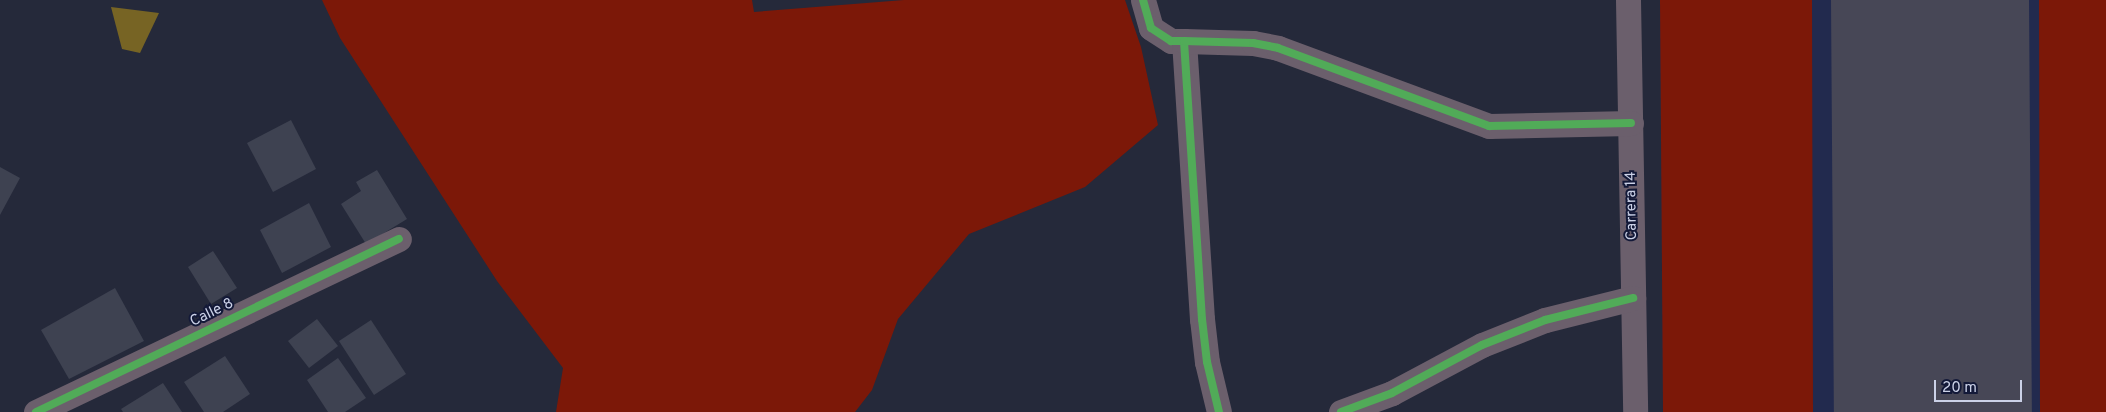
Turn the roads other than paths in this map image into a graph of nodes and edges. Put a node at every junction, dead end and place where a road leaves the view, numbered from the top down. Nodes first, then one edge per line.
1 (1143, 0) edge
2 (1628, 0) edge
3 (1184, 41) junction
4 (1631, 123) junction
5 (399, 239) dead end
6 (1633, 298) junction
7 (36, 412) edge
8 (1219, 412) edge
9 (1341, 412) edge
10 (1634, 412) edge

1 - 3 street
2 - 4 street, Carrera 14
3 - 4 street
3 - 8 street
4 - 6 street, Carrera 14
5 - 7 street, Calle 8
6 - 9 street
6 - 10 street, Carrera 14

